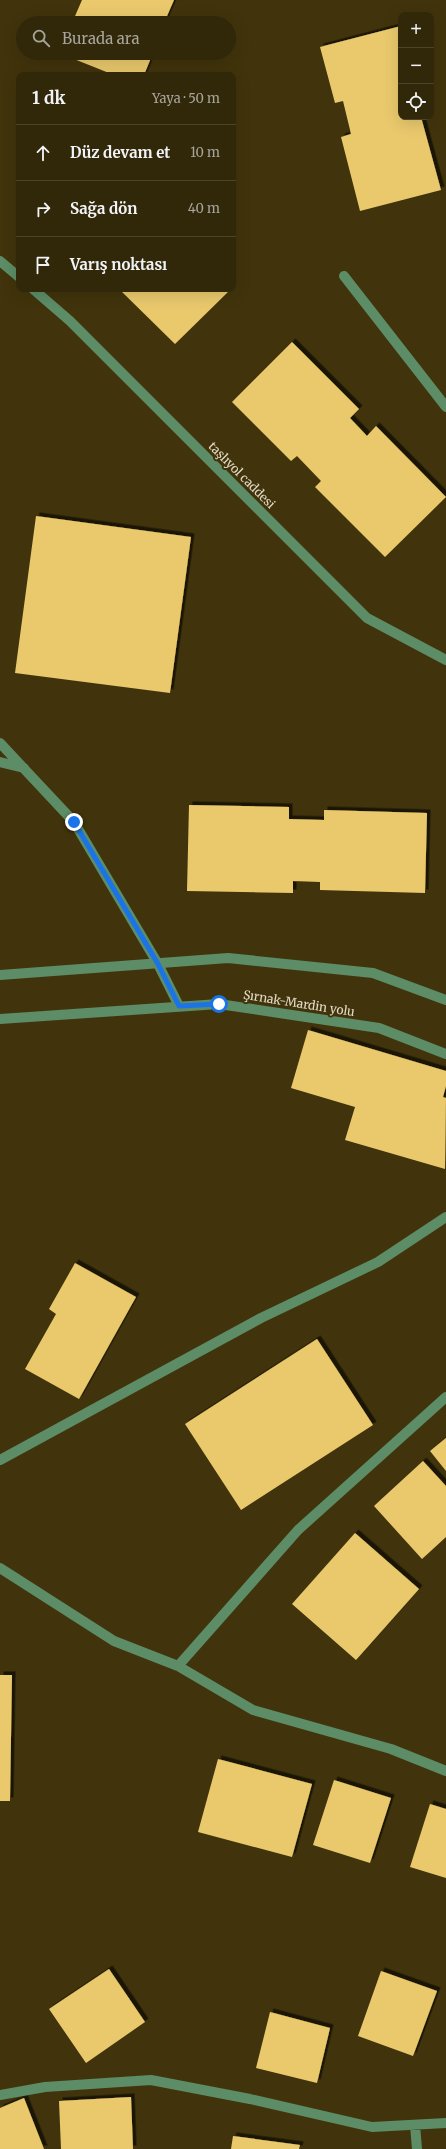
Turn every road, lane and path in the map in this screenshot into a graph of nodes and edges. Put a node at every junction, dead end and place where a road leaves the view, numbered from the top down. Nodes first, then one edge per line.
1 (0, 261) edge
2 (16, 274) edge
3 (344, 276) dead end
4 (36, 292) edge
5 (446, 407) edge
6 (446, 660) edge
7 (0, 743) edge
8 (0, 762) edge
9 (24, 768) junction
10 (158, 964) junction
11 (0, 975) edge
12 (446, 1000) edge
13 (179, 1006) junction
14 (0, 1019) edge
15 (446, 1054) edge
16 (446, 1217) edge
17 (446, 1397) edge
18 (0, 1460) edge
19 (0, 1568) edge
20 (178, 1666) junction
21 (446, 1771) edge
22 (0, 2096) edge
23 (446, 2123) edge
24 (415, 2125) junction
25 (416, 2149) edge

1 - 2 street
3 - 5 street
4 - 6 street, taşlıyol caddesi
7 - 9 street
8 - 9 street
9 - 10 street
10 - 11 street
10 - 12 street
10 - 13 street
13 - 14 street, Şırnak-Mardin yolu
13 - 15 street, Şırnak-Mardin yolu
16 - 18 street
17 - 20 street
19 - 20 street
20 - 21 street
22 - 24 street
23 - 24 street
24 - 25 street

